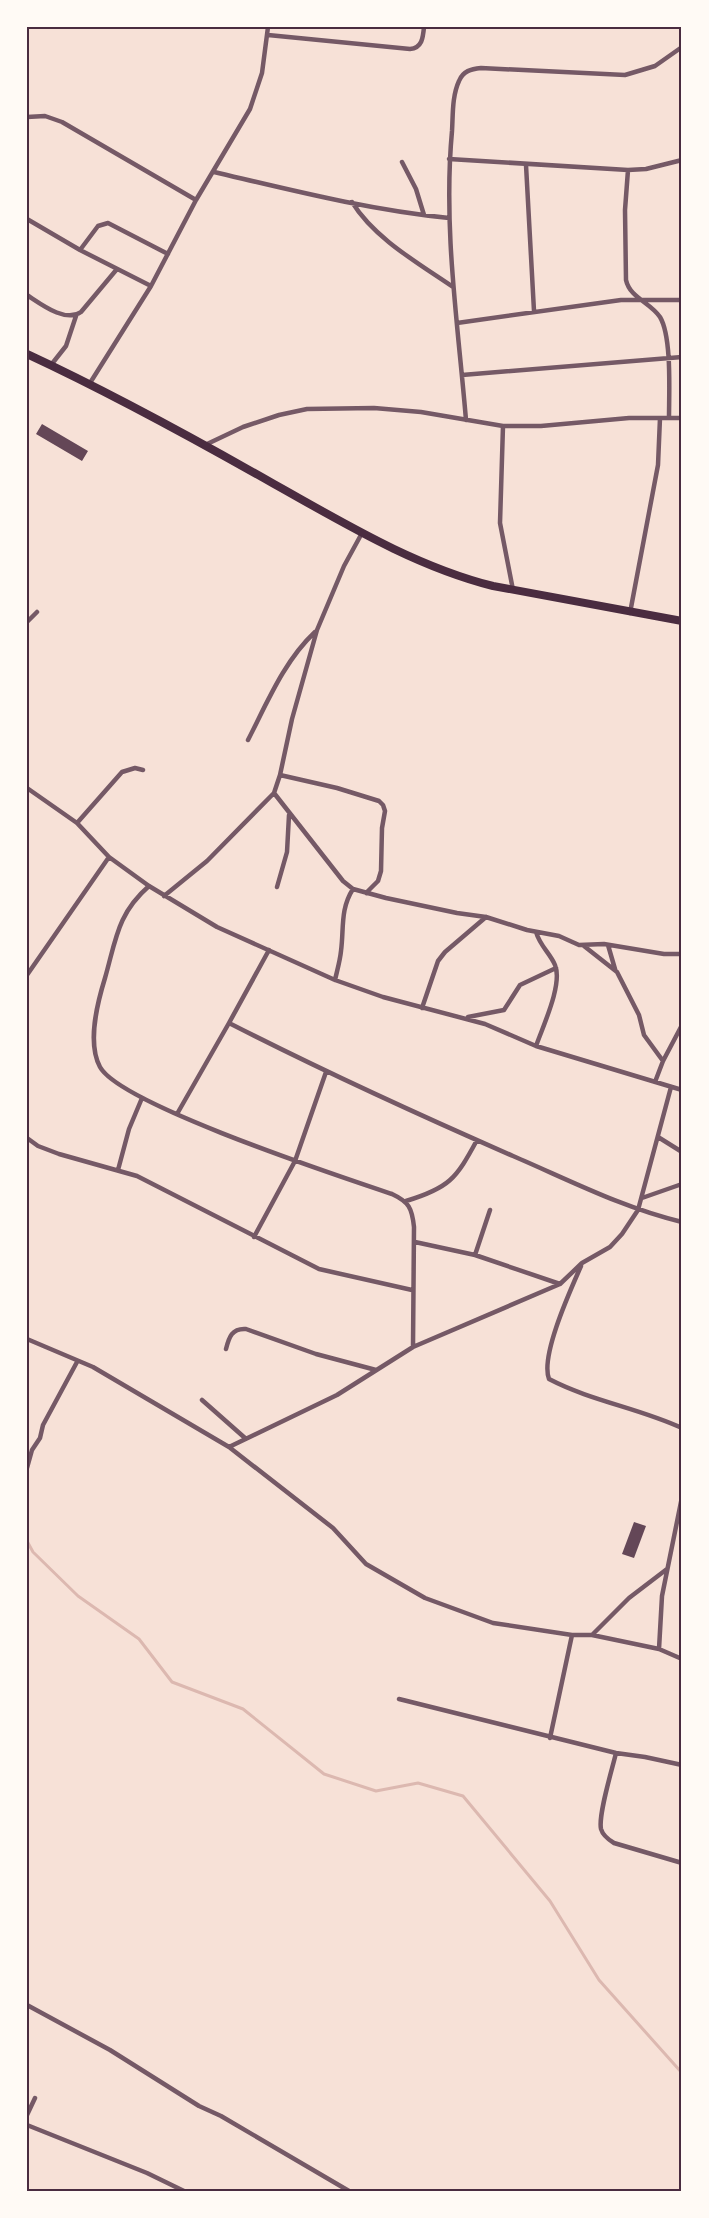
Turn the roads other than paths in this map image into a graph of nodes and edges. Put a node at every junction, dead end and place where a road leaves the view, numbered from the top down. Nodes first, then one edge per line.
1 (268, 27) edge
2 (424, 27) edge
3 (268, 35) junction
4 (682, 47) edge
5 (27, 117) edge
6 (449, 159) junction
7 (682, 160) edge
8 (402, 162) dead end
9 (526, 165) junction
10 (628, 170) junction
11 (213, 172) junction
12 (196, 200) junction
13 (352, 202) junction
14 (424, 215) junction
15 (449, 218) junction
16 (27, 219) edge
17 (80, 250) junction
18 (168, 254) junction
19 (117, 269) junction
20 (151, 286) junction
21 (453, 287) junction
22 (27, 295) edge
23 (644, 300) junction
24 (682, 300) edge
25 (534, 311) junction
26 (76, 316) junction
27 (457, 322) junction
28 (27, 354) edge
29 (682, 357) edge
30 (668, 359) junction
31 (51, 365) junction
32 (462, 375) junction
33 (90, 383) junction
34 (660, 418) junction
35 (669, 418) junction
36 (682, 418) edge
37 (466, 420) junction
38 (503, 426) junction
39 (205, 445) junction
40 (362, 533) junction
41 (513, 590) junction
42 (37, 612) dead end
43 (630, 613) junction
44 (682, 621) edge
45 (27, 622) edge
46 (317, 630) junction
47 (248, 740) dead end
48 (143, 770) dead end
49 (280, 775) junction
50 (27, 788) edge
51 (274, 793) junction
52 (289, 815) junction
53 (77, 823) junction
54 (109, 856) junction
55 (149, 886) junction
56 (276, 887) dead end
57 (353, 889) junction
58 (366, 893) junction
59 (164, 896) junction
60 (486, 917) junction
61 (536, 933) junction
62 (608, 945) junction
63 (584, 946) junction
64 (268, 950) junction
65 (682, 954) edge
66 (556, 968) junction
67 (615, 969) junction
68 (27, 975) edge
69 (335, 980) junction
70 (422, 1008) junction
71 (463, 1018) junction
72 (229, 1023) junction
73 (682, 1024) edge
74 (675, 1038) junction
75 (682, 1040) edge
76 (536, 1046) junction
77 (663, 1060) junction
78 (326, 1072) junction
79 (656, 1082) junction
80 (671, 1087) junction
81 (682, 1090) edge
82 (142, 1098) junction
83 (177, 1114) junction
84 (658, 1137) junction
85 (27, 1138) edge
86 (477, 1140) junction
87 (682, 1152) edge
88 (295, 1161) junction
89 (118, 1170) junction
90 (682, 1184) edge
91 (642, 1198) junction
92 (406, 1201) junction
93 (490, 1210) dead end
94 (638, 1210) junction
95 (682, 1222) edge
96 (254, 1237) junction
97 (415, 1242) junction
98 (475, 1255) junction
99 (582, 1263) junction
100 (560, 1284) junction
101 (412, 1290) junction
102 (27, 1339) edge
103 (413, 1347) junction
104 (226, 1349) dead end
105 (77, 1362) junction
106 (376, 1370) junction
107 (202, 1400) dead end
108 (682, 1428) edge
109 (245, 1438) junction
110 (230, 1447) junction
111 (27, 1468) edge
112 (682, 1497) edge
113 (668, 1569) junction
114 (572, 1635) junction
115 (592, 1635) junction
116 (659, 1649) junction
117 (682, 1659) edge
118 (399, 1699) dead end
119 (550, 1738) junction
120 (616, 1753) junction
121 (682, 1765) edge
122 (682, 1863) edge
123 (27, 2005) edge
124 (35, 2098) dead end
125 (27, 2115) edge
126 (27, 2125) edge
127 (184, 2191) edge
128 (348, 2191) edge

1 - 3 street
2 - 3 street
3 - 11 street
4 - 6 street
5 - 12 street
6 - 9 street
6 - 15 street
7 - 10 street
8 - 14 street
9 - 10 street
9 - 25 street
10 - 23 street
11 - 12 street
11 - 13 street
12 - 18 street
13 - 14 street
13 - 21 street
14 - 15 street
15 - 21 street
16 - 17 street
17 - 18 street
17 - 19 street
18 - 20 street
19 - 20 street
19 - 26 street
20 - 33 street
21 - 27 street
22 - 26 street
23 - 24 street
23 - 25 street
23 - 30 street
25 - 27 street
26 - 31 street
27 - 32 street
28 - 31 highway
29 - 30 street
30 - 32 street
30 - 35 street
31 - 33 highway
32 - 37 street
33 - 39 highway
34 - 35 street
34 - 38 street
34 - 43 street
35 - 36 street
37 - 38 street
37 - 39 street
38 - 41 street
39 - 40 highway
40 - 41 highway
40 - 46 street
41 - 43 highway
42 - 45 street
43 - 44 highway
46 - 47 street
46 - 49 street
48 - 53 street
49 - 51 street
49 - 58 street
50 - 53 street
51 - 52 street
51 - 59 street
52 - 56 street
52 - 57 street
53 - 54 street
54 - 55 street
54 - 68 street
55 - 59 street
55 - 82 street
57 - 58 street
57 - 69 street
58 - 60 street
59 - 64 street
60 - 61 street
60 - 70 street
61 - 63 street
61 - 66 street
62 - 63 street
62 - 65 street
62 - 67 street
63 - 67 street
64 - 69 street
64 - 72 street
66 - 71 street
66 - 76 street
67 - 77 street
69 - 70 street
70 - 71 street
71 - 76 street
72 - 78 street
72 - 83 street
73 - 74 street
74 - 75 street
74 - 77 street
76 - 79 street
77 - 79 street
78 - 86 street
78 - 88 street
79 - 80 street
80 - 81 street
80 - 84 street
82 - 83 street
82 - 89 street
83 - 88 street
84 - 87 street
84 - 91 street
85 - 89 street
86 - 92 street
86 - 94 street
88 - 92 street
88 - 96 street
89 - 96 street
90 - 91 street
91 - 94 street
92 - 97 street
93 - 98 street
94 - 95 street
94 - 99 street
96 - 101 street
97 - 98 street
97 - 101 street
98 - 100 street
99 - 100 street
99 - 108 street
100 - 103 street
101 - 103 street
102 - 105 street
103 - 106 street
104 - 106 street
105 - 110 street
105 - 111 street
106 - 109 street
107 - 109 street
109 - 110 street
110 - 114 street
112 - 113 street
113 - 115 street
113 - 116 street
114 - 115 street
114 - 119 street
115 - 116 street
116 - 117 street
118 - 119 street
119 - 120 street
120 - 121 street
120 - 122 street
123 - 128 street
124 - 125 street
126 - 127 street

